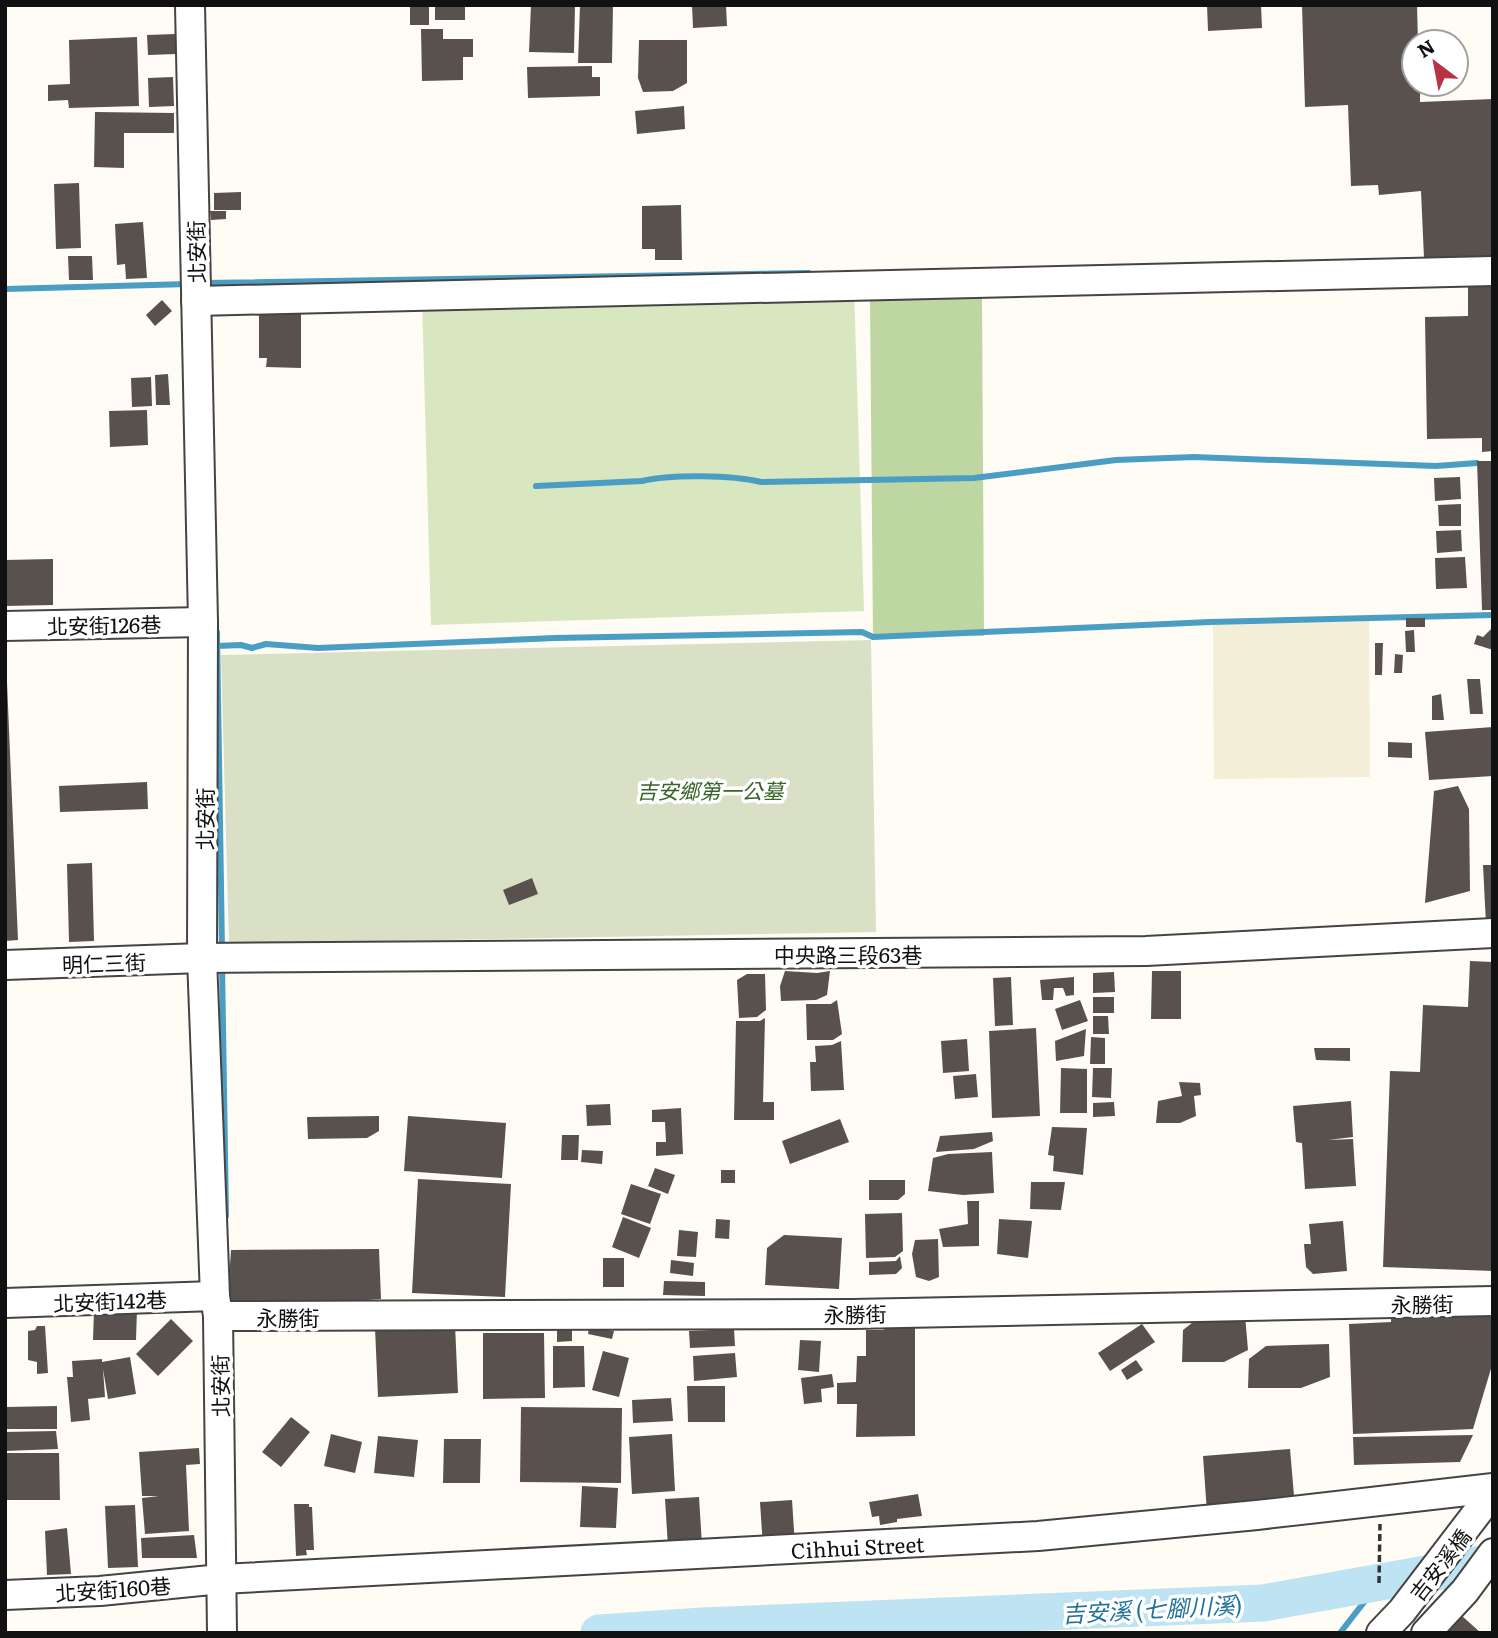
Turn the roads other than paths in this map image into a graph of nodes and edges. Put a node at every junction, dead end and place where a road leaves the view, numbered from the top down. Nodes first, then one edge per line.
1 (190, 5) edge
2 (1493, 271) edge
3 (196, 301) junction
4 (204, 622) junction
5 (5, 626) edge
6 (1493, 933) edge
7 (202, 958) junction
8 (5, 965) edge
9 (1493, 1301) edge
10 (5, 1303) edge
11 (216, 1306) junction
12 (1493, 1490) edge
13 (1493, 1553) edge
14 (221, 1589) junction
15 (5, 1595) edge
16 (222, 1633) edge
17 (1381, 1633) edge
18 (1426, 1633) edge

1 - 3 street, 北安街
2 - 3 street
3 - 4 street, 北安街
4 - 5 street, 北安街126巷
4 - 7 street, 北安街
6 - 7 street, 中央路三段63巷
7 - 8 street, 明仁三街
7 - 11 street, 北安街
9 - 11 street, 永勝街
10 - 11 street, 北安街142巷
11 - 14 street, 北安街
12 - 14 street, Cihhui Street
12 - 17 street, 吉安溪橋
13 - 18 street, 吉安溪橋
14 - 15 street, 北安街160巷
14 - 16 street, 北安街

